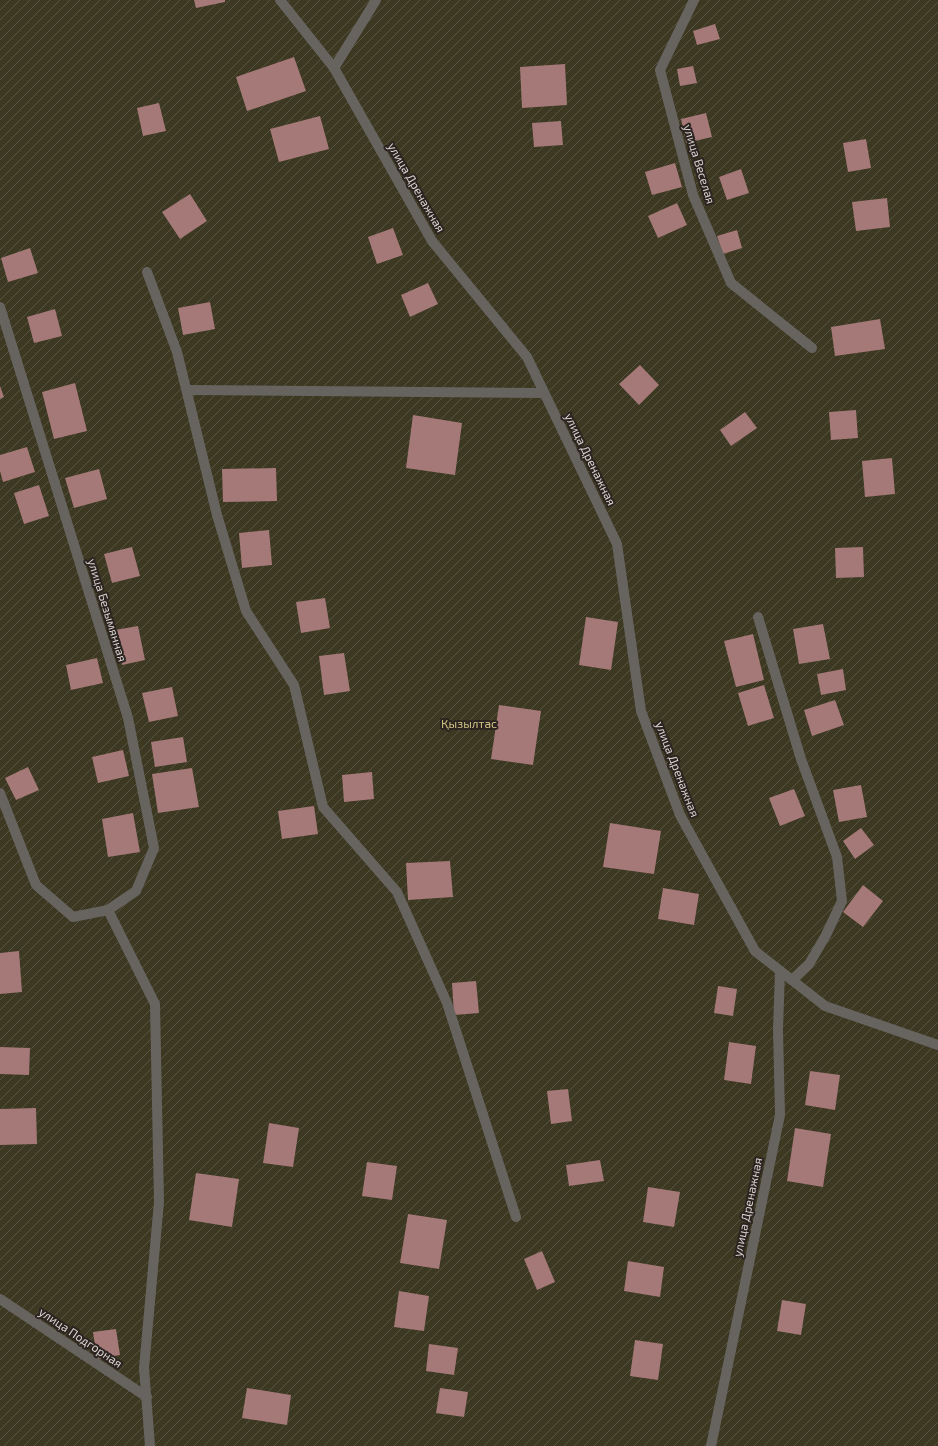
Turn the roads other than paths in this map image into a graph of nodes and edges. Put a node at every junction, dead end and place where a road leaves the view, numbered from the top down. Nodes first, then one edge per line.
1 (280, 0) edge
2 (376, 0) edge
3 (694, 0) edge
4 (334, 68) junction
5 (147, 272) dead end
6 (0, 307) edge
7 (812, 348) dead end
8 (187, 390) junction
9 (544, 393) junction
10 (758, 618) dead end
11 (0, 793) edge
12 (108, 910) junction
13 (780, 971) junction
14 (792, 980) junction
15 (938, 1045) edge
16 (516, 1217) dead end
17 (0, 1299) edge
18 (146, 1397) junction
19 (150, 1446) edge
20 (711, 1446) edge

1 - 4 street, улица Дренажная
2 - 4 street
3 - 7 street, улица Веселая
4 - 9 street, улица Дренажная
5 - 8 street
6 - 12 street, улица Безымянная
8 - 9 street
8 - 16 street
9 - 13 street, улица Дренажная
10 - 14 street
11 - 12 street
12 - 18 street
13 - 14 street, улица Дренажная
13 - 20 street, улица Дренажная
14 - 15 street, улица Дренажная
17 - 18 street, улица Подгорная
18 - 19 street

